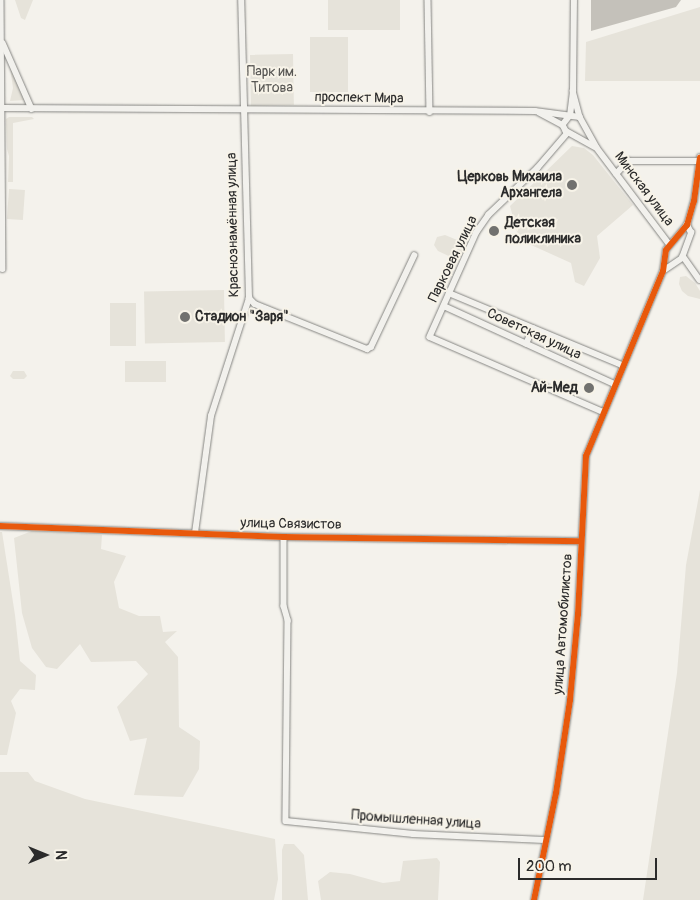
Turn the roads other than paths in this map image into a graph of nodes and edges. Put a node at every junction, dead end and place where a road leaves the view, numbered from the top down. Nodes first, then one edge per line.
1 (1, 0) edge
2 (241, 0) edge
3 (428, 0) edge
4 (574, 0) edge
5 (2, 41) junction
6 (13, 63) junction
7 (3, 64) junction
8 (573, 91) junction
9 (3, 108) junction
10 (32, 109) junction
11 (242, 110) junction
12 (536, 111) junction
13 (430, 112) junction
14 (570, 116) junction
15 (580, 117) junction
16 (583, 125) junction
17 (563, 126) junction
18 (571, 134) junction
19 (597, 148) junction
20 (699, 159) edge
21 (616, 174) junction
22 (687, 225) junction
23 (670, 245) junction
24 (414, 256) dead end
25 (666, 256) junction
26 (681, 259) junction
27 (3, 270) dead end
28 (663, 271) junction
29 (700, 280) edge
30 (449, 293) junction
31 (249, 298) junction
32 (444, 306) junction
33 (533, 328) junction
34 (526, 344) junction
35 (622, 365) junction
36 (614, 384) junction
37 (603, 412) junction
38 (0, 526) edge
39 (195, 533) junction
40 (284, 538) junction
41 (581, 540) junction
42 (544, 840) junction
43 (534, 900) edge

1 - 5 street
2 - 11 street, Краснознамённая улица
3 - 13 street
4 - 8 street
5 - 6 street
5 - 7 street
6 - 7 street
6 - 10 street
7 - 9 street
8 - 14 street
8 - 15 street
9 - 10 street, проспект Мира
9 - 27 street
10 - 11 street, проспект Мира
11 - 13 street, проспект Мира
11 - 31 street, Краснознамённая улица
12 - 13 street, проспект Мира
12 - 14 street, проспект Мира
12 - 17 street, проспект Мира
14 - 15 street
14 - 17 street
15 - 16 street
16 - 18 street
16 - 19 street, Минская улица
17 - 18 street
18 - 19 street, Минская улица
18 - 30 street, Парковая улица
19 - 21 street, Минская улица
20 - 21 street
20 - 22 street
21 - 23 street, Минская улица
22 - 23 street
22 - 26 street
23 - 25 street
23 - 26 street
24 - 31 street
25 - 26 street
25 - 28 street, улица Автомобилистов
26 - 28 street
26 - 29 street
28 - 35 street, улица Автомобилистов
30 - 32 street, Парковая улица
30 - 33 street
31 - 39 street, Краснознамённая улица
32 - 34 street, Советская улица
32 - 37 street, Парковая улица
33 - 34 street
33 - 35 street
34 - 36 street, Советская улица
35 - 36 street, улица Автомобилистов
36 - 37 street, улица Автомобилистов
37 - 41 street, улица Автомобилистов
38 - 39 street, улица Связистов
39 - 40 street, улица Связистов
40 - 41 street, улица Связистов
40 - 42 street, Промышленная улица
41 - 42 street, улица Автомобилистов
42 - 43 street, улица Автомобилистов

